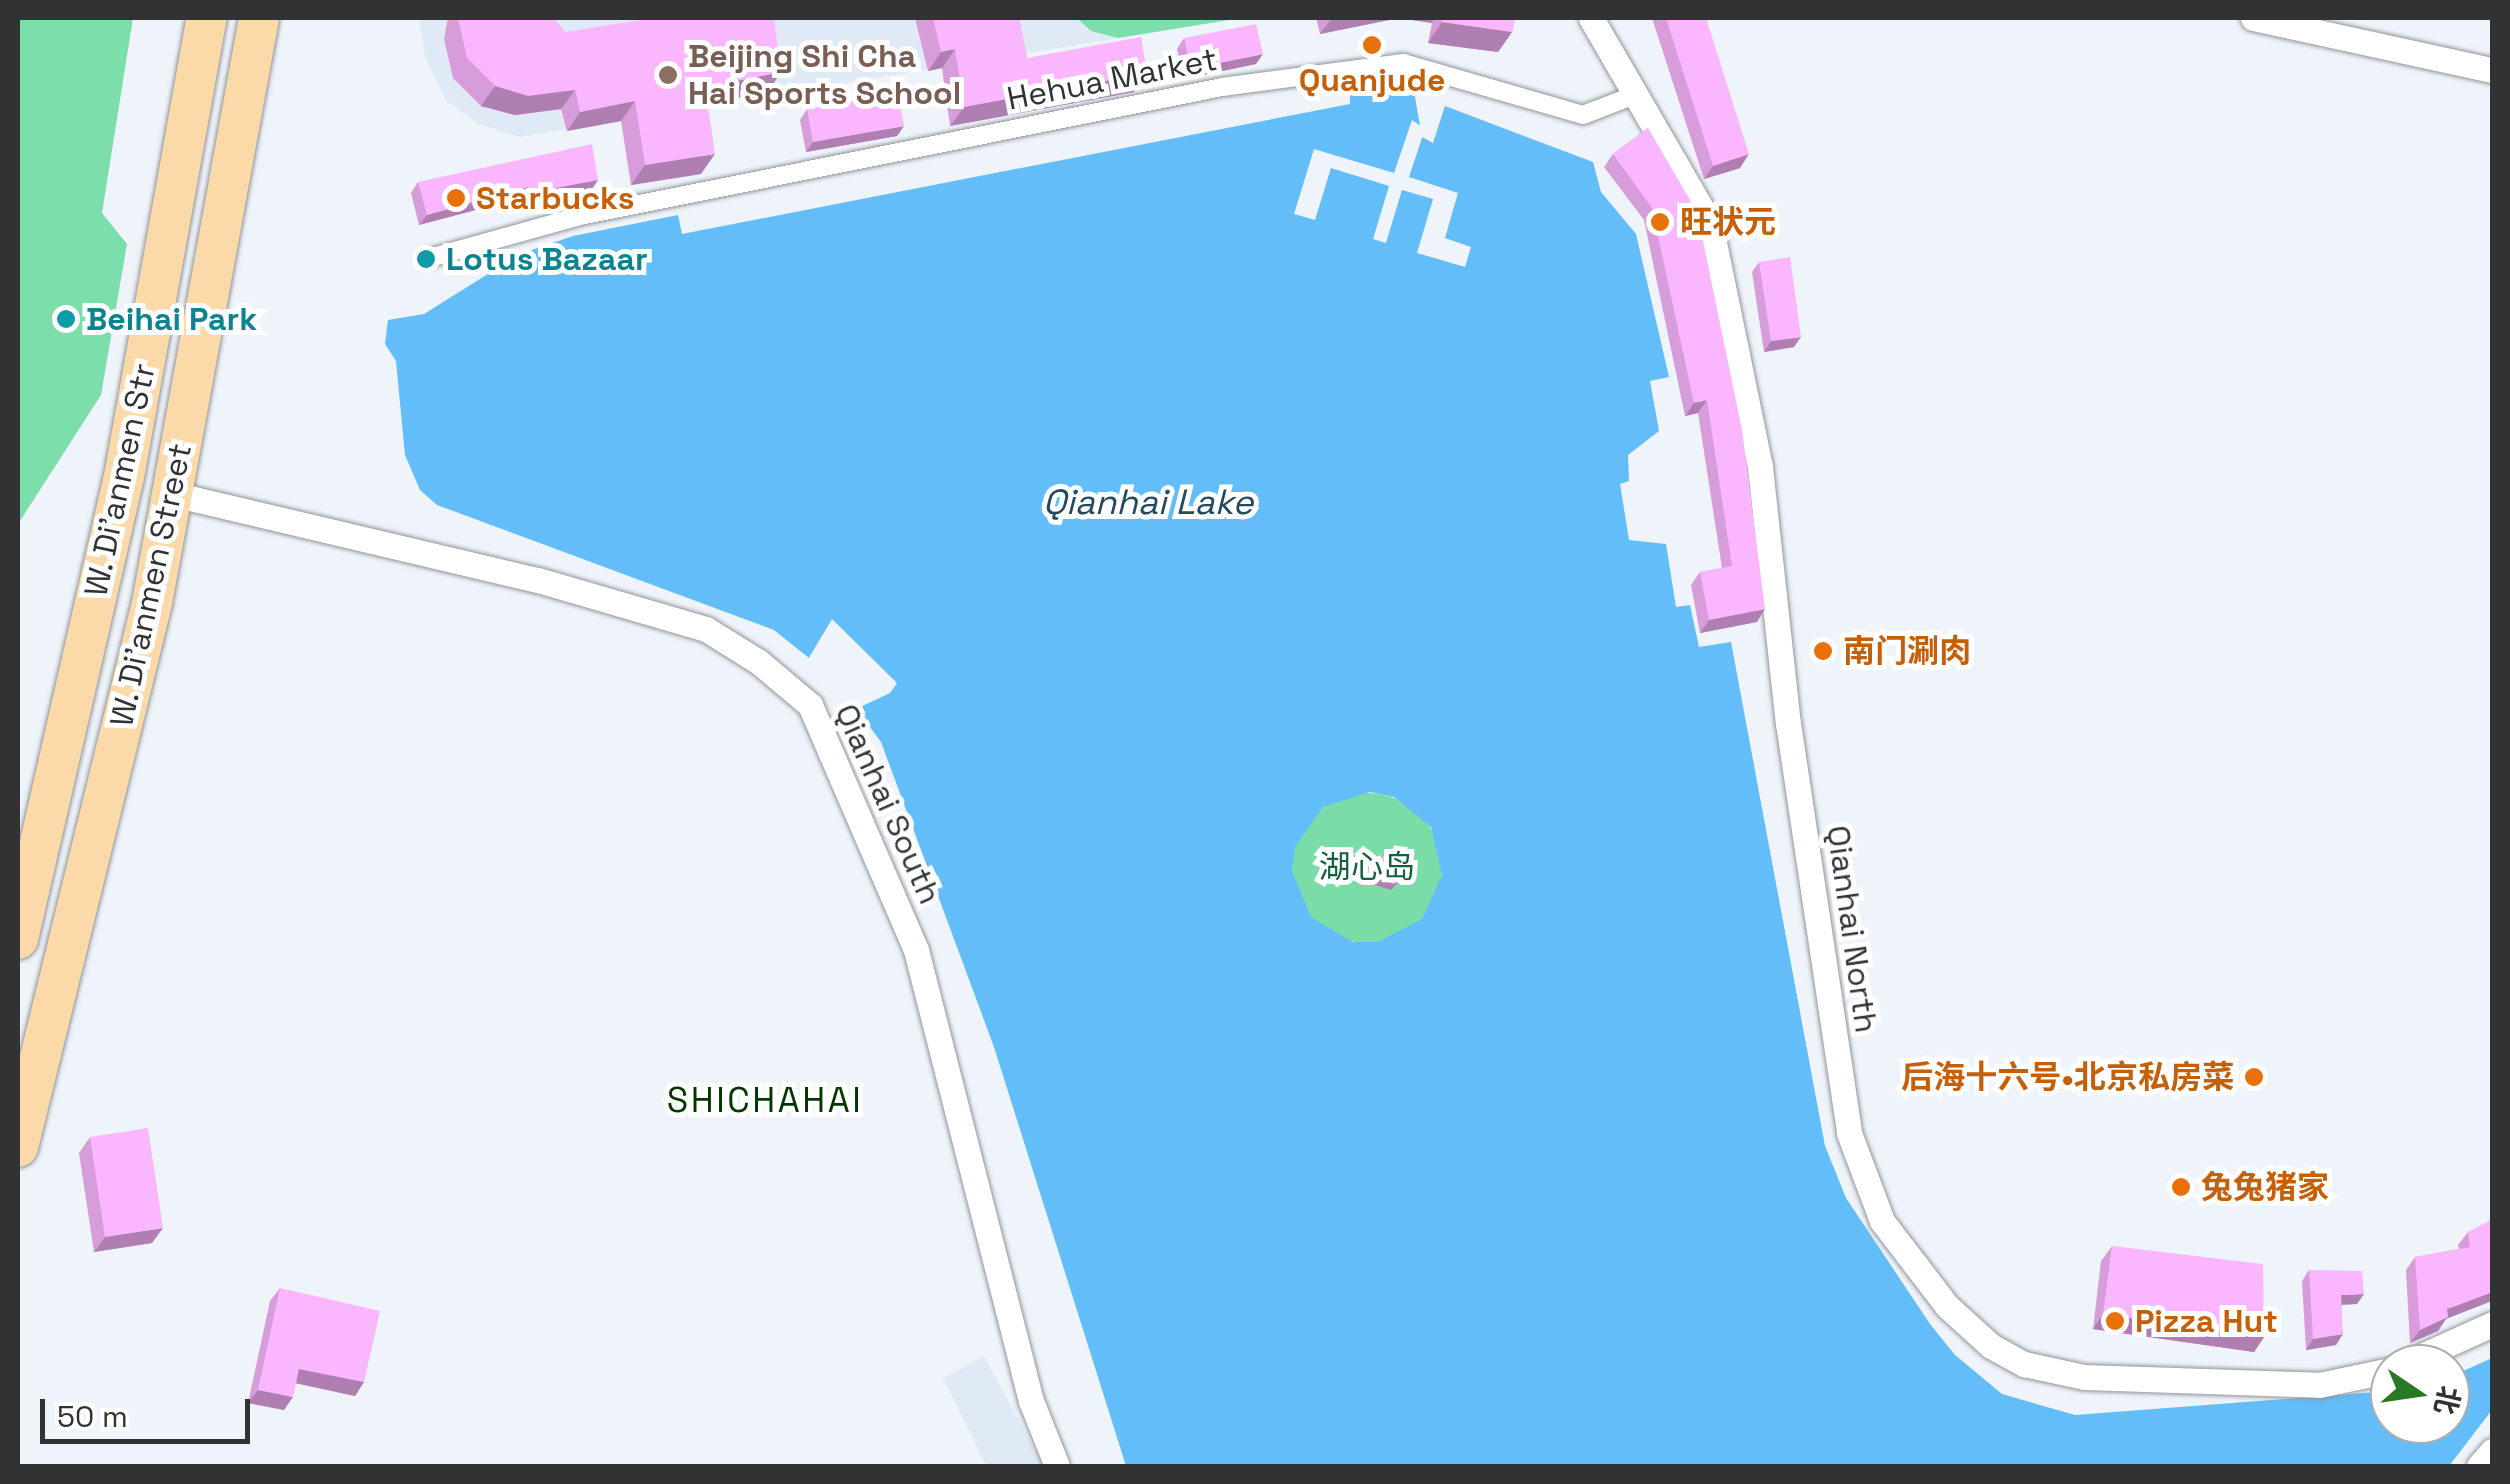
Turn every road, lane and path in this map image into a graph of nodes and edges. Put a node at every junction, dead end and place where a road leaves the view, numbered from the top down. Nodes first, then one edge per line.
1 (207, 18) edge
2 (260, 18) edge
3 (1591, 18) edge
4 (2253, 18) edge
5 (2492, 70) edge
6 (1632, 96) junction
7 (426, 259) dead end
8 (173, 494) junction
9 (18, 939) edge
10 (18, 1147) edge
11 (2492, 1324) edge
12 (2448, 1344) edge
13 (2370, 1374) edge
14 (2492, 1452) edge
15 (1057, 1466) edge
16 (2479, 1466) edge

1 - 9 main road, W. Di'anmen Str
2 - 8 main road, W. Di'anmen Street
3 - 6 street, Qianhai North
4 - 5 street
6 - 7 street, Hehua Market
6 - 13 street, Qianhai North
8 - 10 main road, W. Di'anmen Street
8 - 15 street, Qianhai South
11 - 12 street
14 - 16 street

